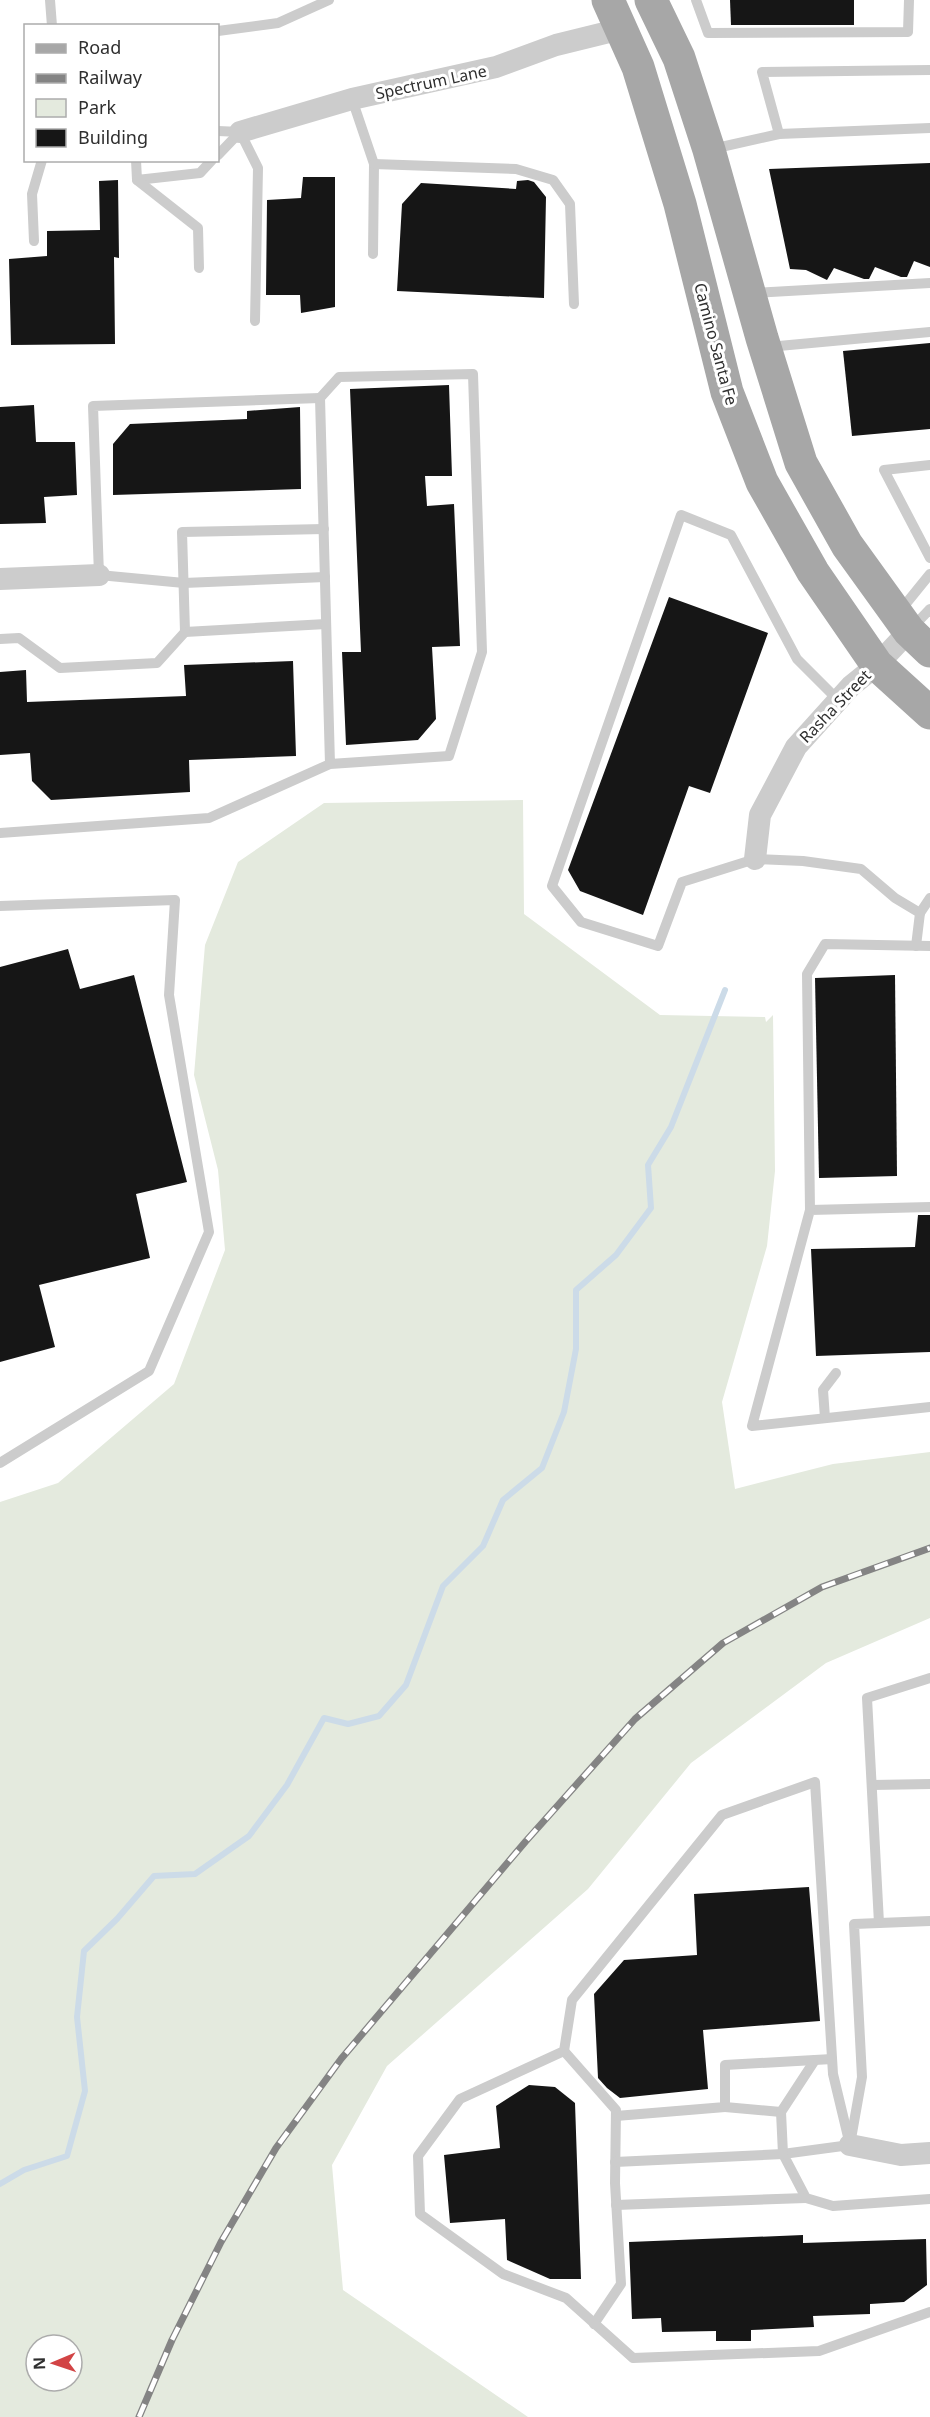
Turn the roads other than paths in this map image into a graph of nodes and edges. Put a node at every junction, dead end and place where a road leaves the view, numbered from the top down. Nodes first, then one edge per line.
1 (50, 0) edge
2 (329, 0) edge
3 (651, 0) edge
4 (696, 0) edge
5 (909, 0) edge
6 (614, 14) edge
7 (52, 24) edge
8 (219, 31) edge
9 (930, 70) edge
10 (351, 99) junction
11 (930, 128) edge
12 (219, 131) edge
13 (240, 132) junction
14 (779, 134) junction
15 (709, 150) junction
16 (219, 154) edge
17 (41, 162) edge
18 (136, 162) edge
19 (210, 162) edge
20 (374, 164) junction
21 (138, 180) junction
22 (34, 241) dead end
23 (373, 254) dead end
24 (199, 268) dead end
25 (930, 283) edge
26 (750, 294) junction
27 (574, 304) dead end
28 (255, 321) dead end
29 (930, 333) edge
30 (765, 348) junction
31 (320, 398) junction
32 (930, 465) edge
33 (324, 529) junction
34 (930, 558) edge
35 (930, 574) edge
36 (99, 575) junction
37 (325, 578) junction
38 (0, 579) edge
39 (184, 583) junction
40 (326, 624) junction
41 (917, 626) edge
42 (185, 632) junction
43 (0, 639) edge
44 (877, 665) junction
45 (838, 700) junction
46 (930, 713) edge
47 (330, 764) junction
48 (0, 833) edge
49 (755, 859) junction
50 (930, 898) edge
51 (0, 906) edge
52 (920, 913) junction
53 (916, 946) junction
54 (930, 946) edge
55 (930, 1207) edge
56 (810, 1210) junction
57 (836, 1373) dead end
58 (930, 1407) edge
59 (825, 1418) junction
60 (0, 1463) edge
61 (930, 1678) edge
62 (930, 1784) edge
63 (872, 1785) junction
64 (930, 1921) edge
65 (879, 1923) junction
66 (564, 2051) junction
67 (832, 2059) junction
68 (814, 2060) junction
69 (725, 2107) junction
70 (781, 2112) junction
71 (616, 2116) junction
72 (850, 2145) junction
73 (930, 2153) edge
74 (783, 2154) junction
75 (615, 2162) junction
76 (806, 2199) junction
77 (930, 2199) edge
78 (616, 2205) junction
79 (930, 2312) edge
80 (594, 2324) junction

1 - 7 lane
2 - 8 lane
3 - 15 main road
4 - 5 lane
6 - 10 street, Spectrum Lane
6 - 44 main road, Camino Santa Fe
9 - 14 lane
10 - 13 street, Spectrum Lane
10 - 20 lane
11 - 14 lane
12 - 13 lane
13 - 16 lane
13 - 28 lane
14 - 15 lane
15 - 26 main road
17 - 22 lane
18 - 21 lane
19 - 21 lane
20 - 23 lane
20 - 27 lane
21 - 24 lane
25 - 26 lane
26 - 30 main road
29 - 30 lane
30 - 41 main road
31 - 33 lane
31 - 36 lane
31 - 47 lane
32 - 34 lane
33 - 37 lane
33 - 39 lane
35 - 41 lane
36 - 38 street
36 - 39 lane
37 - 39 lane
37 - 40 lane
39 - 42 lane
40 - 42 lane
40 - 47 lane
41 - 44 street, Rasha Street
42 - 43 lane
44 - 45 street, Rasha Street
44 - 46 main road, Camino Santa Fe
45 - 49 street, Rasha Street
45 - 49 lane
47 - 48 lane
49 - 52 lane
50 - 52 lane
51 - 60 lane
52 - 53 lane
53 - 54 lane
53 - 56 lane
55 - 56 lane
56 - 59 lane
57 - 59 lane
58 - 59 lane
61 - 63 lane
62 - 63 lane
63 - 65 lane
64 - 65 lane
65 - 72 lane
66 - 67 lane
66 - 71 lane
66 - 80 lane
67 - 68 lane
67 - 72 lane
68 - 69 lane
68 - 70 lane
69 - 70 lane
69 - 71 lane
70 - 74 lane
71 - 75 lane
72 - 73 street
72 - 74 lane
74 - 75 lane
74 - 76 lane
75 - 78 lane
76 - 77 lane
76 - 78 lane
78 - 80 lane
79 - 80 lane

